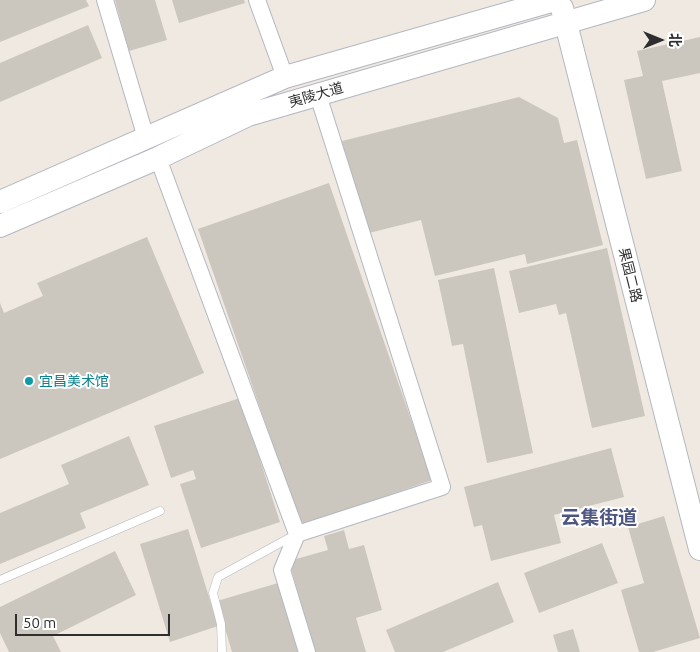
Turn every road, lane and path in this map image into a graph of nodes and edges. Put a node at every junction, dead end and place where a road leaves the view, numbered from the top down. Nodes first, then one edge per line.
1 (105, 0) edge
2 (257, 0) edge
3 (555, 0) edge
4 (560, 0) edge
5 (644, 0) edge
6 (565, 23) junction
7 (285, 77) junction
8 (318, 95) junction
9 (146, 138) junction
10 (158, 158) junction
11 (0, 202) edge
12 (0, 226) edge
13 (160, 512) dead end
14 (297, 534) junction
15 (700, 549) edge
16 (0, 580) edge
17 (222, 652) edge
18 (307, 652) edge

1 - 9 street
2 - 7 street
3 - 7 main road, 夷陵大道
4 - 6 main road, 果园二路
5 - 6 main road, 夷陵大道
6 - 8 main road, 夷陵大道
6 - 15 main road, 果园二路
7 - 9 main road, 夷陵大道
8 - 10 main road, 夷陵大道
8 - 14 street
9 - 11 main road, 夷陵大道
10 - 12 main road, 夷陵大道
10 - 14 street
13 - 16 lane
14 - 17 lane
14 - 18 street

